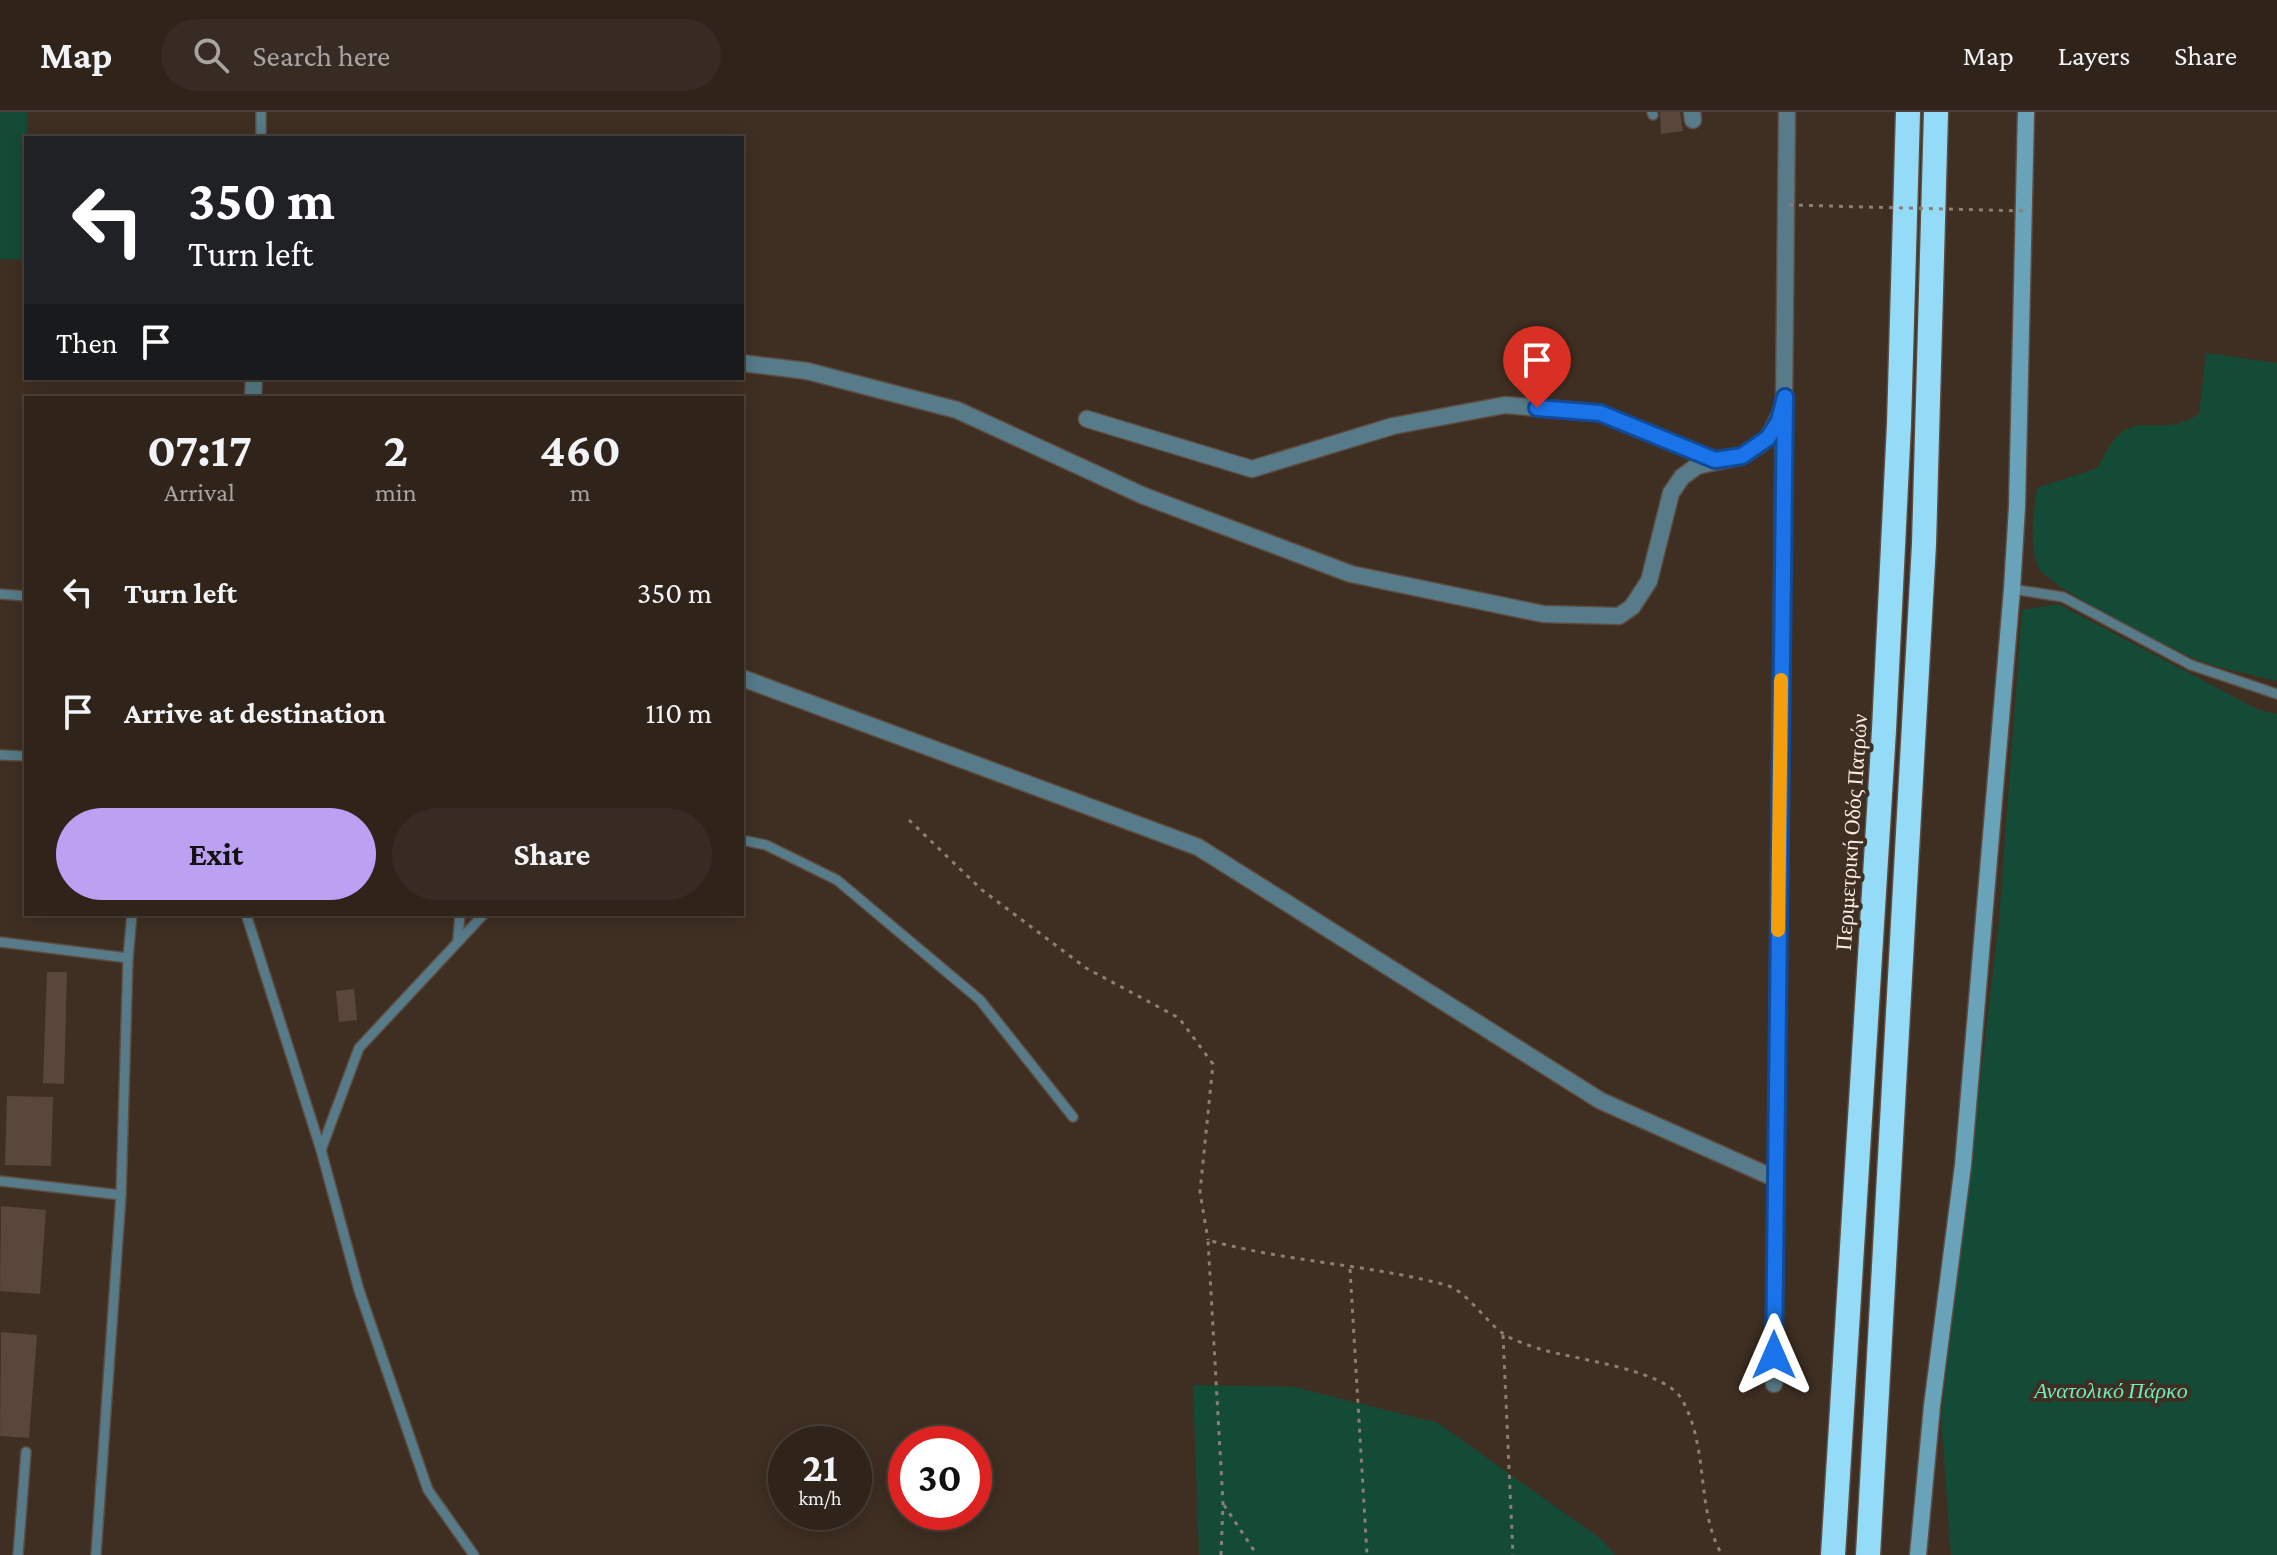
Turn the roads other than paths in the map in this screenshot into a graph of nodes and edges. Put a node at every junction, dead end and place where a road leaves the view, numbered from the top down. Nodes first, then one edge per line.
1 (261, 112) edge
2 (1787, 112) edge
3 (1908, 112) edge
4 (1936, 112) edge
5 (2026, 112) edge
6 (261, 136) edge
7 (744, 363) edge
8 (1785, 397) junction
9 (1087, 419) dead end
10 (1715, 460) junction
11 (2012, 589) junction
12 (0, 594) edge
13 (24, 596) edge
14 (744, 679) edge
15 (2277, 694) edge
16 (0, 755) edge
17 (24, 756) edge
18 (744, 840) edge
19 (132, 916) edge
20 (247, 916) edge
21 (460, 916) edge
22 (482, 916) edge
23 (458, 939) junction
24 (0, 942) edge
25 (128, 958) junction
26 (1073, 1117) dead end
27 (321, 1150) junction
28 (1774, 1178) junction
29 (0, 1181) edge
30 (121, 1195) junction
31 (1774, 1384) dead end
32 (26, 1452) dead end
33 (18, 1555) edge
34 (96, 1555) edge
35 (474, 1555) edge
36 (1833, 1555) edge
37 (1868, 1555) edge
38 (1918, 1555) edge

1 - 6 lane
2 - 8 street
3 - 36 highway, Περιμετρική Οδός Πατρών
4 - 37 highway
5 - 11 street
7 - 10 street
8 - 10 street
8 - 28 street
9 - 10 street
11 - 15 lane
11 - 38 street
12 - 13 lane
14 - 28 street
16 - 17 lane
18 - 26 lane
19 - 25 lane
20 - 27 lane
21 - 23 lane
22 - 23 lane
23 - 27 lane
24 - 25 lane
25 - 30 lane
27 - 35 lane
28 - 31 street
29 - 30 lane
30 - 34 lane
32 - 33 lane

